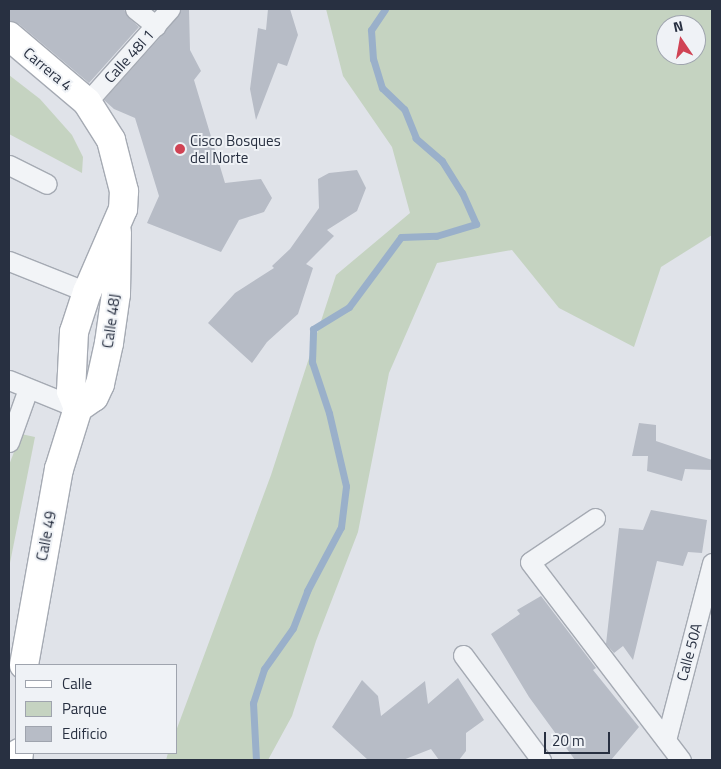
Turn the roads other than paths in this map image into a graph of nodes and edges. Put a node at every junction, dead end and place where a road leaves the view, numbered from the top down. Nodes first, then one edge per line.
1 (134, 9) edge
2 (170, 9) edge
3 (156, 26) junction
4 (9, 36) edge
5 (87, 102) junction
6 (9, 165) edge
7 (46, 184) dead end
8 (117, 223) junction
9 (9, 261) edge
10 (87, 292) junction
11 (9, 380) edge
12 (28, 389) junction
13 (78, 408) junction
14 (9, 442) edge
15 (595, 518) dead end
16 (712, 563) edge
17 (463, 655) dead end
18 (24, 664) edge
19 (666, 740) junction
20 (541, 760) edge
21 (681, 760) edge

1 - 3 street
2 - 3 street, Calle 48I 1
3 - 5 street, Calle 48I 1
4 - 5 main road, Carrera 4
5 - 8 main road, Calle 48J
6 - 7 street
8 - 10 main road, Calle 48J
8 - 13 main road, Calle 48J
9 - 10 street
10 - 13 main road, Calle 48J
11 - 12 street
12 - 13 street
12 - 14 street
13 - 18 main road, Calle 49
15 - 19 street
16 - 19 street, Calle 50A
17 - 20 street
19 - 21 street

